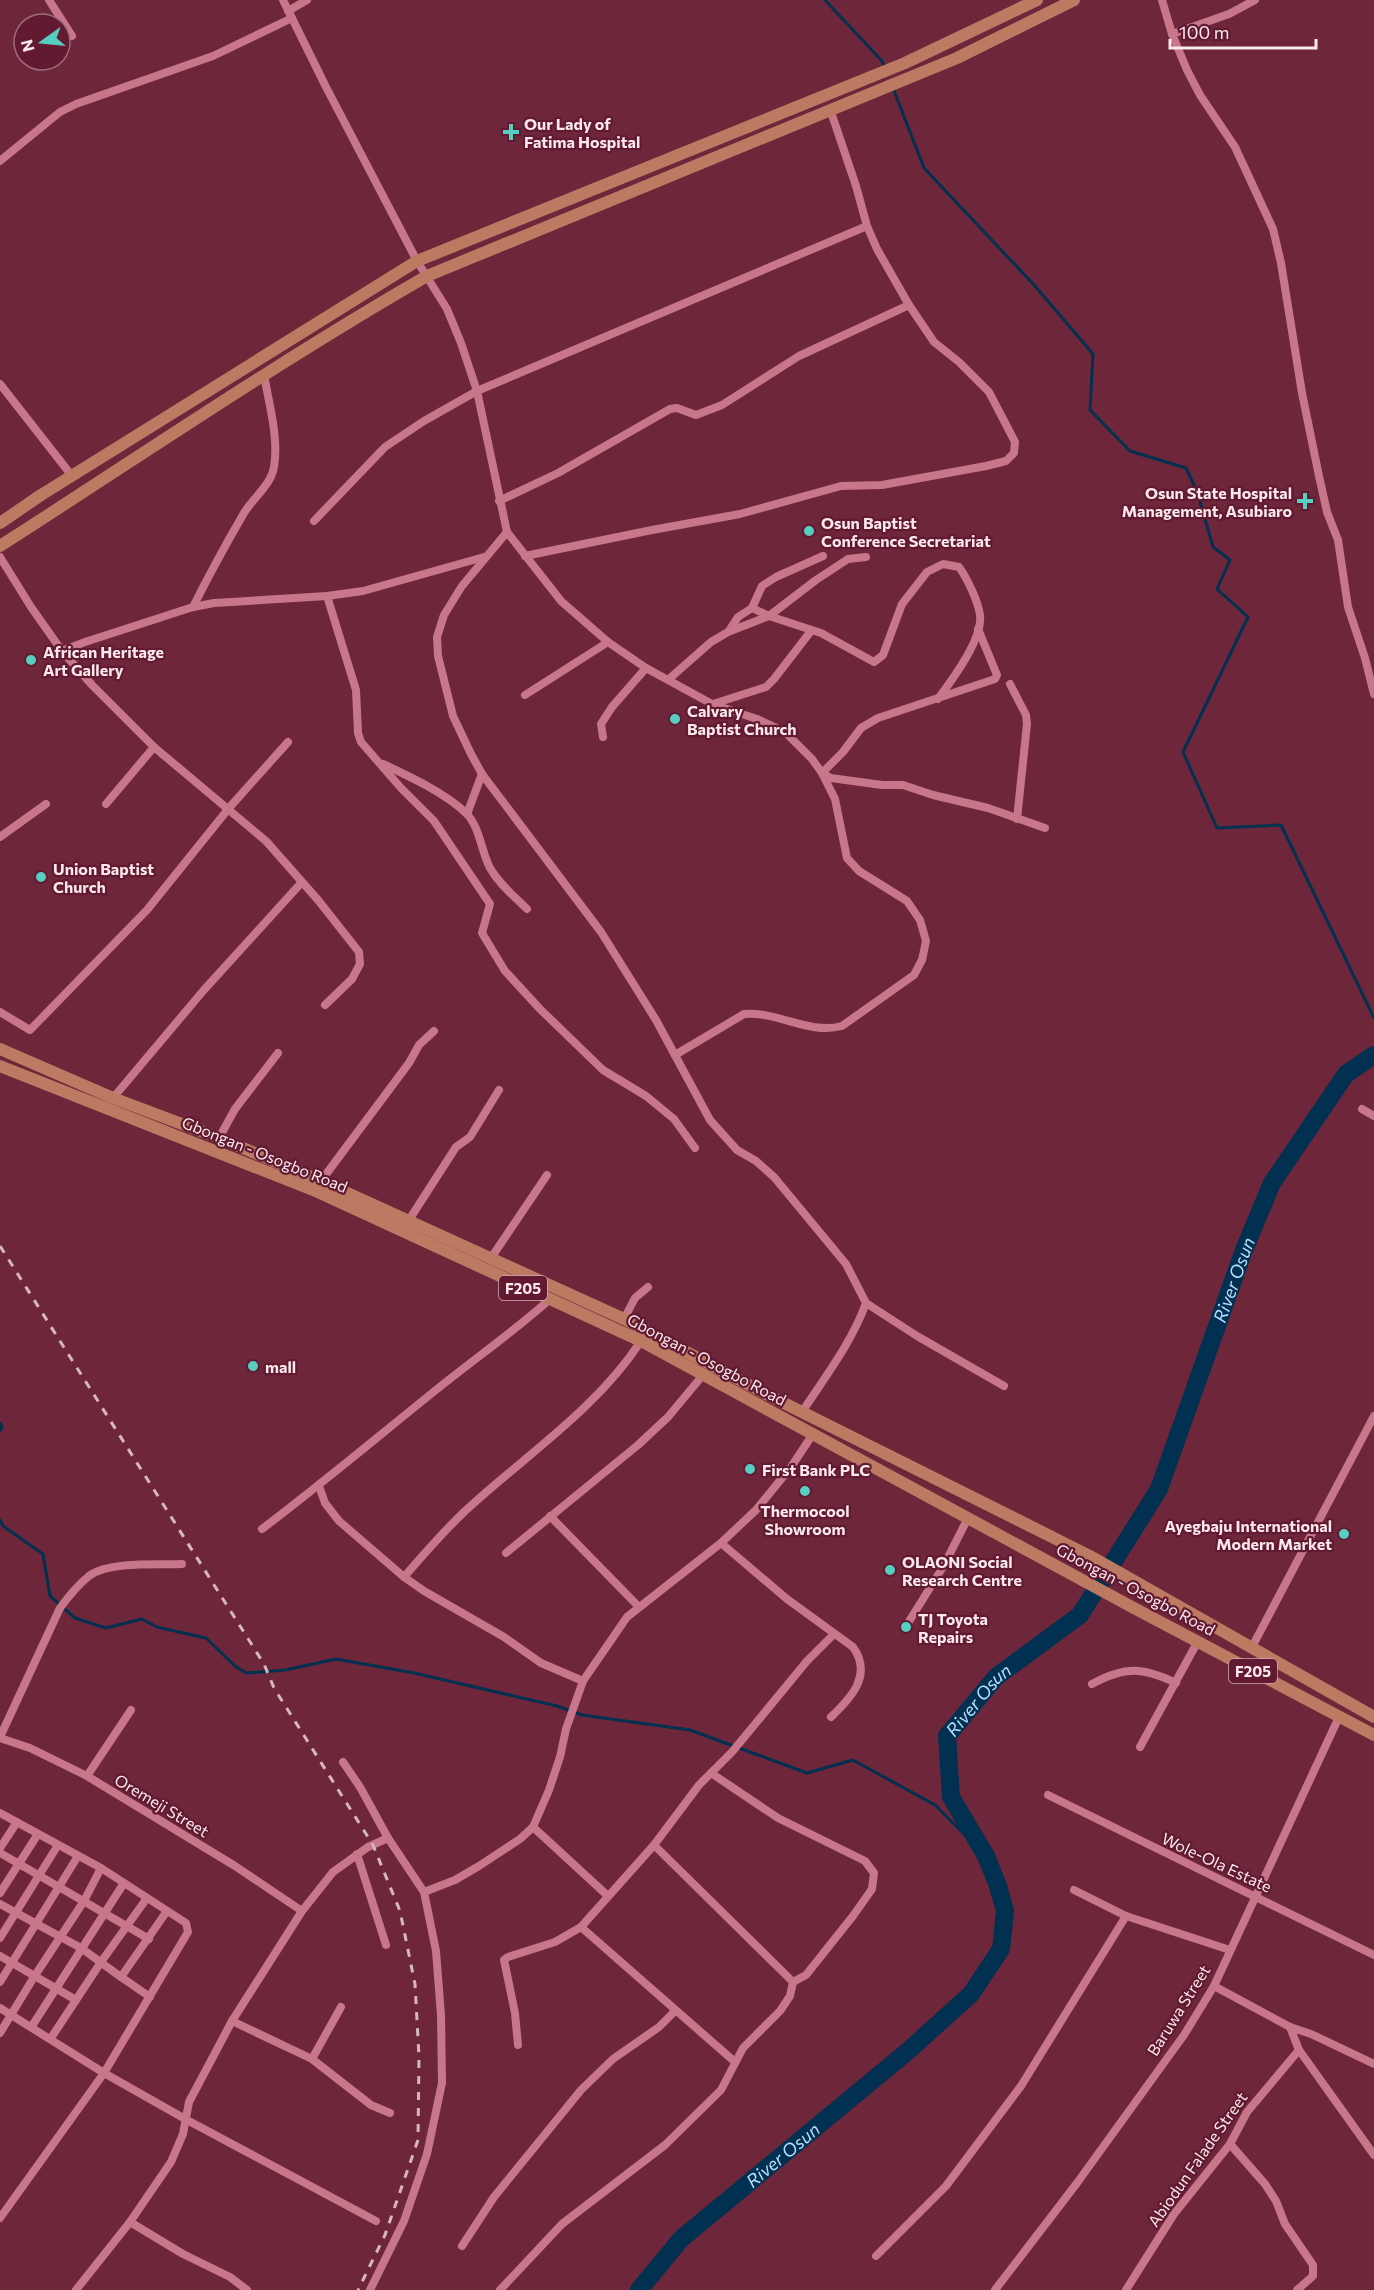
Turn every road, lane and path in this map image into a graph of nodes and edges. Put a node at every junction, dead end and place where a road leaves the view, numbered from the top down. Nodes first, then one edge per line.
1 (283, 0) edge
2 (306, 0) edge
3 (1037, 0) edge
4 (1074, 0) edge
5 (1162, 0) edge
6 (1255, 0) edge
7 (290, 15) junction
8 (1172, 34) junction
9 (830, 110) junction
10 (0, 161) edge
11 (867, 226) junction
12 (417, 261) junction
13 (427, 276) junction
14 (909, 305) junction
15 (264, 375) junction
16 (0, 384) edge
17 (477, 391) junction
18 (72, 476) junction
19 (499, 501) junction
20 (314, 521) dead end
21 (0, 523) edge
22 (507, 532) junction
23 (0, 546) edge
24 (525, 556) junction
25 (823, 556) dead end
26 (0, 557) edge
27 (484, 557) junction
28 (866, 557) dead end
29 (327, 596) junction
30 (193, 607) junction
31 (752, 608) junction
32 (769, 616) junction
33 (978, 629) junction
34 (811, 631) junction
35 (728, 632) junction
36 (608, 642) junction
37 (62, 651) junction
38 (646, 668) junction
39 (669, 679) junction
40 (1010, 684) dead end
41 (1374, 694) edge
42 (525, 695) dead end
43 (937, 699) junction
44 (712, 704) junction
45 (603, 737) dead end
46 (288, 742) dead end
47 (154, 747) junction
48 (380, 763) junction
49 (822, 773) junction
50 (482, 774) junction
51 (46, 804) dead end
52 (106, 804) dead end
53 (229, 808) junction
54 (467, 814) junction
55 (1017, 819) junction
56 (1045, 828) dead end
57 (0, 837) edge
58 (302, 882) junction
59 (527, 909) dead end
60 (325, 1005) dead end
61 (0, 1012) edge
62 (434, 1031) dead end
63 (0, 1049) edge
64 (278, 1053) dead end
65 (675, 1055) junction
66 (0, 1066) edge
67 (499, 1090) dead end
68 (113, 1098) junction
69 (1362, 1110) dead end
70 (1374, 1116) edge
71 (219, 1138) junction
72 (695, 1148) dead end
73 (547, 1175) dead end
74 (321, 1181) junction
75 (409, 1220) junction
76 (491, 1258) junction
77 (648, 1287) dead end
78 (549, 1300) junction
79 (866, 1303) junction
80 (624, 1319) junction
81 (641, 1341) junction
82 (671, 1350) junction
83 (703, 1375) junction
84 (1004, 1386) dead end
85 (802, 1412) junction
86 (1374, 1416) edge
87 (813, 1434) junction
88 (319, 1486) junction
89 (550, 1516) junction
90 (968, 1518) junction
91 (262, 1529) dead end
92 (721, 1543) junction
93 (506, 1553) dead end
94 (182, 1564) dead end
95 (404, 1577) junction
96 (639, 1607) junction
97 (909, 1623) dead end
98 (833, 1635) junction
99 (1198, 1641) junction
100 (1252, 1647) junction
101 (584, 1681) junction
102 (1176, 1683) junction
103 (1092, 1684) dead end
104 (131, 1710) dead end
105 (1338, 1717) junction
106 (1374, 1717) edge
107 (831, 1718) dead end
108 (1374, 1735) edge
109 (0, 1737) edge
110 (1140, 1747) dead end
111 (343, 1762) dead end
112 (711, 1773) junction
113 (87, 1776) junction
114 (1048, 1795) dead end
115 (0, 1813) edge
116 (16, 1822) junction
117 (533, 1827) junction
118 (38, 1834) junction
119 (388, 1838) junction
120 (58, 1845) junction
121 (654, 1845) junction
122 (0, 1848) edge
123 (0, 1853) edge
124 (357, 1854) junction
125 (78, 1856) junction
126 (19, 1865) junction
127 (100, 1868) junction
128 (41, 1876) junction
129 (124, 1883) junction
130 (60, 1886) junction
131 (1074, 1890) dead end
132 (424, 1892) junction
133 (0, 1893) edge
134 (608, 1896) junction
135 (1256, 1896) junction
136 (147, 1898) junction
137 (84, 1901) junction
138 (0, 1904) edge
139 (167, 1911) junction
140 (302, 1911) junction
141 (16, 1913) junction
142 (104, 1913) junction
143 (1126, 1916) junction
144 (37, 1925) junction
145 (126, 1926) junction
146 (580, 1927) junction
147 (0, 1938) edge
148 (60, 1938) junction
149 (149, 1939) junction
150 (386, 1945) dead end
151 (81, 1948) junction
152 (1230, 1950) junction
153 (1374, 1955) edge
154 (0, 1956) edge
155 (101, 1962) junction
156 (12, 1964) junction
157 (33, 1977) junction
158 (121, 1977) junction
159 (0, 1982) edge
160 (792, 1982) junction
161 (1214, 1986) junction
162 (55, 1989) junction
163 (150, 1997) junction
164 (76, 2000) junction
165 (341, 2007) dead end
166 (0, 2008) edge
167 (675, 2011) junction
168 (12, 2014) junction
169 (232, 2021) junction
170 (32, 2026) junction
171 (1290, 2027) junction
172 (0, 2033) edge
173 (51, 2038) junction
174 (518, 2045) dead end
175 (1299, 2050) junction
176 (312, 2059) junction
177 (735, 2062) junction
178 (1374, 2064) edge
179 (104, 2073) junction
180 (390, 2113) dead end
181 (187, 2120) junction
182 (1230, 2144) junction
183 (1374, 2155) edge
184 (0, 2217) edge
185 (376, 2221) dead end
186 (130, 2222) junction
187 (462, 2246) dead end
188 (876, 2256) dead end
189 (76, 2290) edge
190 (248, 2290) edge
191 (370, 2290) edge
192 (500, 2290) edge
193 (995, 2290) edge
194 (1126, 2290) edge
195 (1297, 2290) edge

1 - 7 street
2 - 7 street
3 - 12 main road
4 - 9 main road
5 - 8 street
6 - 8 street
7 - 10 street
7 - 12 street
8 - 41 street
9 - 11 street
9 - 13 main road
11 - 14 street
11 - 17 street
12 - 13 street
12 - 18 main road
13 - 15 main road
13 - 17 street
14 - 19 street
14 - 24 street
15 - 23 main road
15 - 30 street
16 - 18 street
17 - 19 street
17 - 20 street
18 - 21 main road
19 - 22 street
22 - 24 street
22 - 27 street
24 - 36 street
25 - 31 street
26 - 37 street
27 - 29 street
27 - 50 street
28 - 32 street
29 - 30 street
29 - 48 street
30 - 37 street
31 - 32 street
31 - 35 street
32 - 34 street
32 - 35 street
33 - 34 street
33 - 43 street
33 - 43 street
34 - 44 street
35 - 39 street
36 - 38 street
36 - 42 street
37 - 47 street
38 - 39 street
38 - 45 street
39 - 44 street
40 - 55 street
43 - 49 street
44 - 49 street
46 - 53 street
47 - 52 street
47 - 53 street
48 - 54 street
48 - 72 street
49 - 55 street
49 - 65 street
50 - 54 street
50 - 65 street
51 - 57 street
53 - 58 street
53 - 61 street
54 - 59 street
55 - 56 street
58 - 60 street
58 - 68 street
62 - 74 street
63 - 68 main road, Gbongan - Osogbo Road
64 - 71 street
65 - 79 street
66 - 78 main road, Gbongan - Osogbo Road / F205
67 - 75 street
68 - 71 main road, Gbongan - Osogbo Road / F205
69 - 70 street
71 - 74 main road, Gbongan - Osogbo Road / F205
73 - 76 street
74 - 75 main road, Gbongan - Osogbo Road / F205
75 - 76 main road, Gbongan - Osogbo Road / F205
76 - 80 main road, Gbongan - Osogbo Road / F205
77 - 80 street
78 - 81 main road, Gbongan - Osogbo Road / F205
78 - 88 street
79 - 84 street
79 - 85 street
80 - 82 main road, Gbongan - Osogbo Road / F205
81 - 82 main road, Gbongan - Osogbo Road / F205
81 - 95 street
82 - 83 main road, Gbongan - Osogbo Road / F205
82 - 85 main road, Gbongan - Osogbo Road / F205
83 - 87 main road, Gbongan - Osogbo Road / F205
83 - 89 street
85 - 100 main road, Gbongan - Osogbo Road / F205
86 - 100 street
87 - 90 main road, Gbongan - Osogbo Road / F205
87 - 92 street
88 - 91 street
88 - 95 street
89 - 93 street
89 - 96 street
90 - 97 street
90 - 99 main road, Gbongan - Osogbo Road / F205
92 - 96 street
92 - 98 street
94 - 109 street
95 - 101 street
96 - 101 street
98 - 107 street
98 - 112 street
99 - 102 street
99 - 105 main road, Gbongan - Osogbo Road / F205
100 - 106 main road, Gbongan - Osogbo Road / F205
101 - 117 street
102 - 103 street
102 - 110 street
104 - 113 street
105 - 108 main road, Gbongan - Osogbo Road / F205
105 - 135 street, Baruwa Street
109 - 113 street, Oremeji Street
111 - 119 street
112 - 121 street
112 - 160 street
113 - 140 street, Oremeji Street
114 - 135 street, Wole-Ola Estate
115 - 116 street
116 - 118 street
116 - 122 street
117 - 132 street
117 - 134 street
118 - 120 street
118 - 126 street
119 - 124 street
119 - 132 street
120 - 125 street
120 - 128 street
121 - 134 street
121 - 160 street
123 - 126 street
124 - 140 street
124 - 150 street
125 - 127 street
125 - 130 street
126 - 128 street
126 - 133 street
127 - 129 street
127 - 137 street
128 - 130 street
128 - 141 street
129 - 136 street
129 - 142 street
130 - 137 street
130 - 144 street
131 - 143 street
132 - 191 street
134 - 146 street
135 - 152 street, Baruwa Street
135 - 153 street, Wole-Ola Estate
136 - 139 street
136 - 145 street
137 - 142 street
137 - 148 street
138 - 141 street
139 - 149 street
139 - 163 street
140 - 169 street
141 - 144 street
141 - 147 street
142 - 145 street
142 - 151 street
143 - 152 street
143 - 188 street
144 - 148 street
144 - 156 street
145 - 149 street
145 - 155 street
146 - 167 street
146 - 174 street
148 - 151 street
148 - 157 street
149 - 158 street
151 - 155 street
151 - 162 street
152 - 161 street, Baruwa Street
154 - 156 street
155 - 158 street
155 - 164 street
156 - 157 street
156 - 159 street
157 - 162 street
157 - 168 street
158 - 163 street
160 - 177 street
161 - 171 street
161 - 193 street, Baruwa Street
162 - 164 street
162 - 170 street
163 - 179 street
164 - 173 street
165 - 176 street
166 - 168 street
167 - 177 street
167 - 187 street
168 - 170 street
168 - 172 street
169 - 176 street
169 - 181 street
170 - 173 street
171 - 175 street
171 - 178 street
173 - 179 street
175 - 182 street, Abiodun Falade Street
175 - 183 street
176 - 180 street
177 - 192 street
179 - 181 street
179 - 184 street
181 - 185 street
181 - 186 street
182 - 194 street, Abiodun Falade Street
182 - 195 street
186 - 189 street
186 - 190 street

